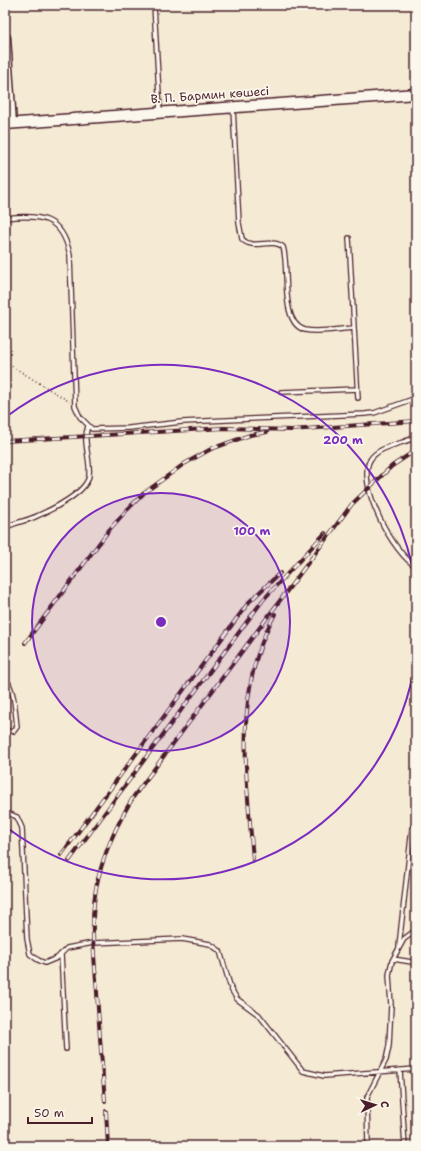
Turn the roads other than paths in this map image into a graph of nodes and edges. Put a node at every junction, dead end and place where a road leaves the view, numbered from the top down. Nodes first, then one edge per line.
1 (154, 5) edge
2 (5, 38) edge
3 (416, 94) edge
4 (233, 107) junction
5 (160, 112) junction
6 (8, 123) edge
7 (5, 218) edge
8 (349, 238) dead end
9 (354, 328) junction
10 (357, 389) junction
11 (282, 392) dead end
12 (358, 398) dead end
13 (416, 399) edge
14 (88, 426) junction
15 (416, 437) edge
16 (5, 528) edge
17 (416, 560) edge
18 (415, 566) edge
19 (416, 584) edge
20 (5, 677) edge
21 (5, 732) edge
22 (5, 812) edge
23 (416, 827) edge
24 (416, 930) edge
25 (398, 949) junction
26 (61, 954) junction
27 (393, 960) junction
28 (416, 966) edge
29 (66, 1049) dead end
30 (416, 1069) edge
31 (400, 1070) junction
32 (380, 1072) junction
33 (100, 1145) edge
34 (90, 1146) edge
35 (368, 1146) edge
36 (405, 1146) edge

1 - 5 lane
2 - 6 street
3 - 4 street, В. П. Бармин көшесі
4 - 5 street, В. П. Бармин көшесі
4 - 9 lane
5 - 6 street, В. П. Бармин көшесі
7 - 14 lane
8 - 9 lane
9 - 10 lane
10 - 11 lane
10 - 12 lane
13 - 14 lane
14 - 16 lane
15 - 18 lane
17 - 18 lane
18 - 19 lane
20 - 21 lane
22 - 26 lane
23 - 25 lane
24 - 25 lane
25 - 27 lane
26 - 29 lane
26 - 32 lane
27 - 28 lane
27 - 32 lane
30 - 31 lane
31 - 32 lane
31 - 36 lane
32 - 35 lane
33 - 34 lane

